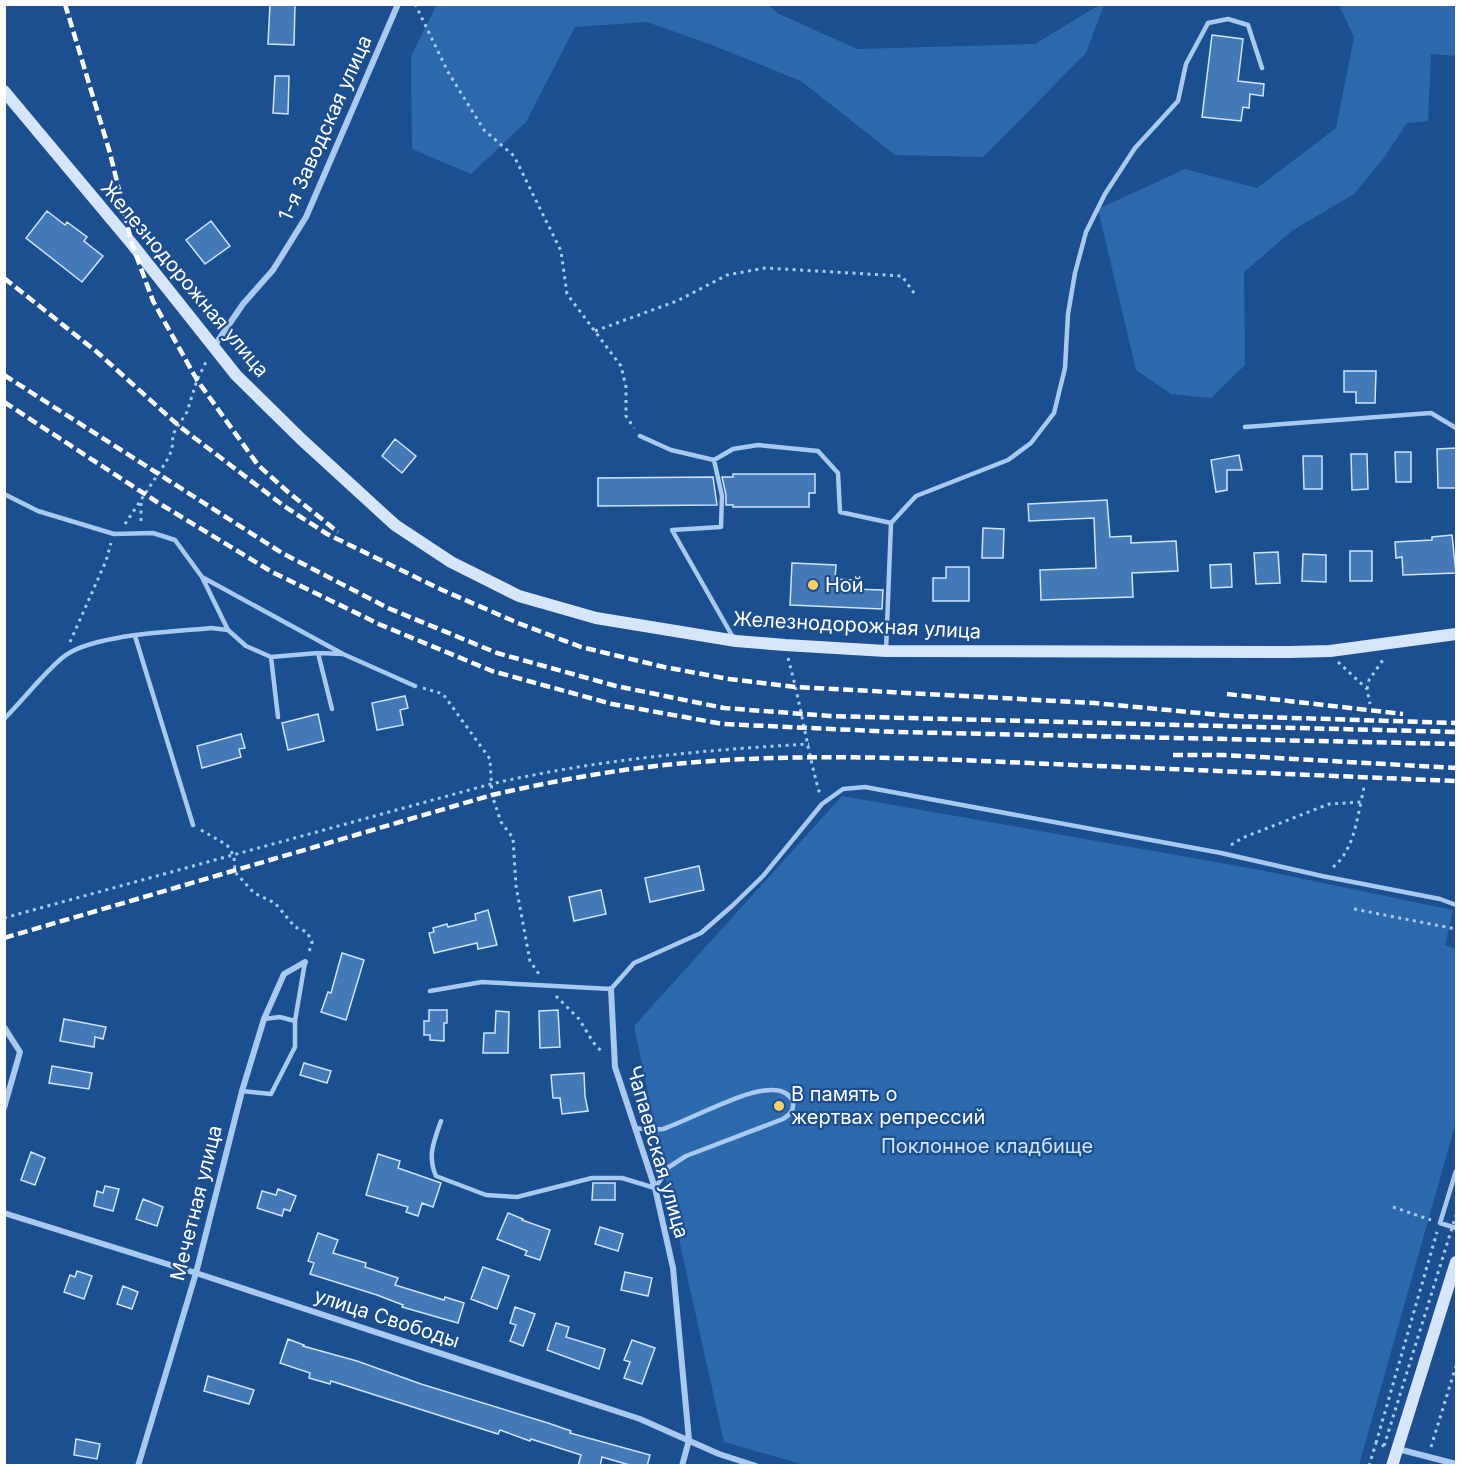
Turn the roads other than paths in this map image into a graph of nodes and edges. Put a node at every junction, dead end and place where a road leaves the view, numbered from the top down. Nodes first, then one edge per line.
1 (398, 4) edge
2 (1263, 68) dead end
3 (4, 91) edge
4 (213, 348) junction
5 (1245, 427) dead end
6 (1456, 428) edge
7 (640, 436) road end
8 (714, 460) junction
9 (4, 494) edge
10 (891, 523) junction
11 (202, 577) junction
12 (228, 630) junction
13 (1456, 634) edge
14 (135, 636) junction
15 (736, 641) junction
16 (886, 651) junction
17 (318, 653) junction
18 (343, 654) junction
19 (271, 657) junction
20 (415, 686) road end
21 (332, 709) dead end
22 (278, 717) dead end
23 (4, 720) edge
24 (193, 825) road end
25 (1456, 905) edge
26 (305, 962) joint
27 (611, 989) junction
28 (430, 991) dead end
29 (264, 1019) junction
30 (296, 1022) junction
31 (4, 1027) edge
32 (242, 1091) junction
33 (4, 1107) edge
34 (441, 1121) dead end
35 (635, 1128) junction
36 (1456, 1171) edge
37 (655, 1188) junction
38 (4, 1214) edge
39 (1456, 1228) edge
40 (1456, 1262) edge
41 (196, 1273) junction
42 (689, 1440) junction
43 (1397, 1449) junction
44 (1456, 1464) edge
45 (138, 1466) edge
46 (682, 1466) edge
47 (756, 1466) edge
48 (1392, 1466) edge

1 - 4 street, 1-я Заводская улица
2 - 10 lane
3 - 4 street, Железнодорожная улица
4 - 15 street, Железнодорожная улица
5 - 6 lane
7 - 8 lane
8 - 10 lane
8 - 15 lane
9 - 11 lane
10 - 16 lane
11 - 12 lane
11 - 18 lane
12 - 14 lane
12 - 19 lane
13 - 16 street, Железнодорожная улица
14 - 23 lane
14 - 24 lane
15 - 16 street, Железнодорожная улица
17 - 18 lane
17 - 19 lane
17 - 21 lane
18 - 20 lane
19 - 22 lane
25 - 27 lane
26 - 29 street, Мечетная улица
26 - 30 lane
27 - 28 lane
27 - 35 street, Чапаевская улица
29 - 30 lane
29 - 32 street, Мечетная улица
30 - 32 lane
31 - 33 street
32 - 41 street, Мечетная улица
34 - 37 lane
35 - 37 street, Чапаевская улица
35 - 37 lane
36 - 39 lane
37 - 42 street, Чапаевская улица
38 - 41 street, улица Свободы
40 - 43 street
41 - 42 street, улица Свободы
41 - 45 street, Мечетная улица
42 - 46 street, Чапаевская улица
42 - 47 street, улица Свободы
43 - 44 street
43 - 48 street

